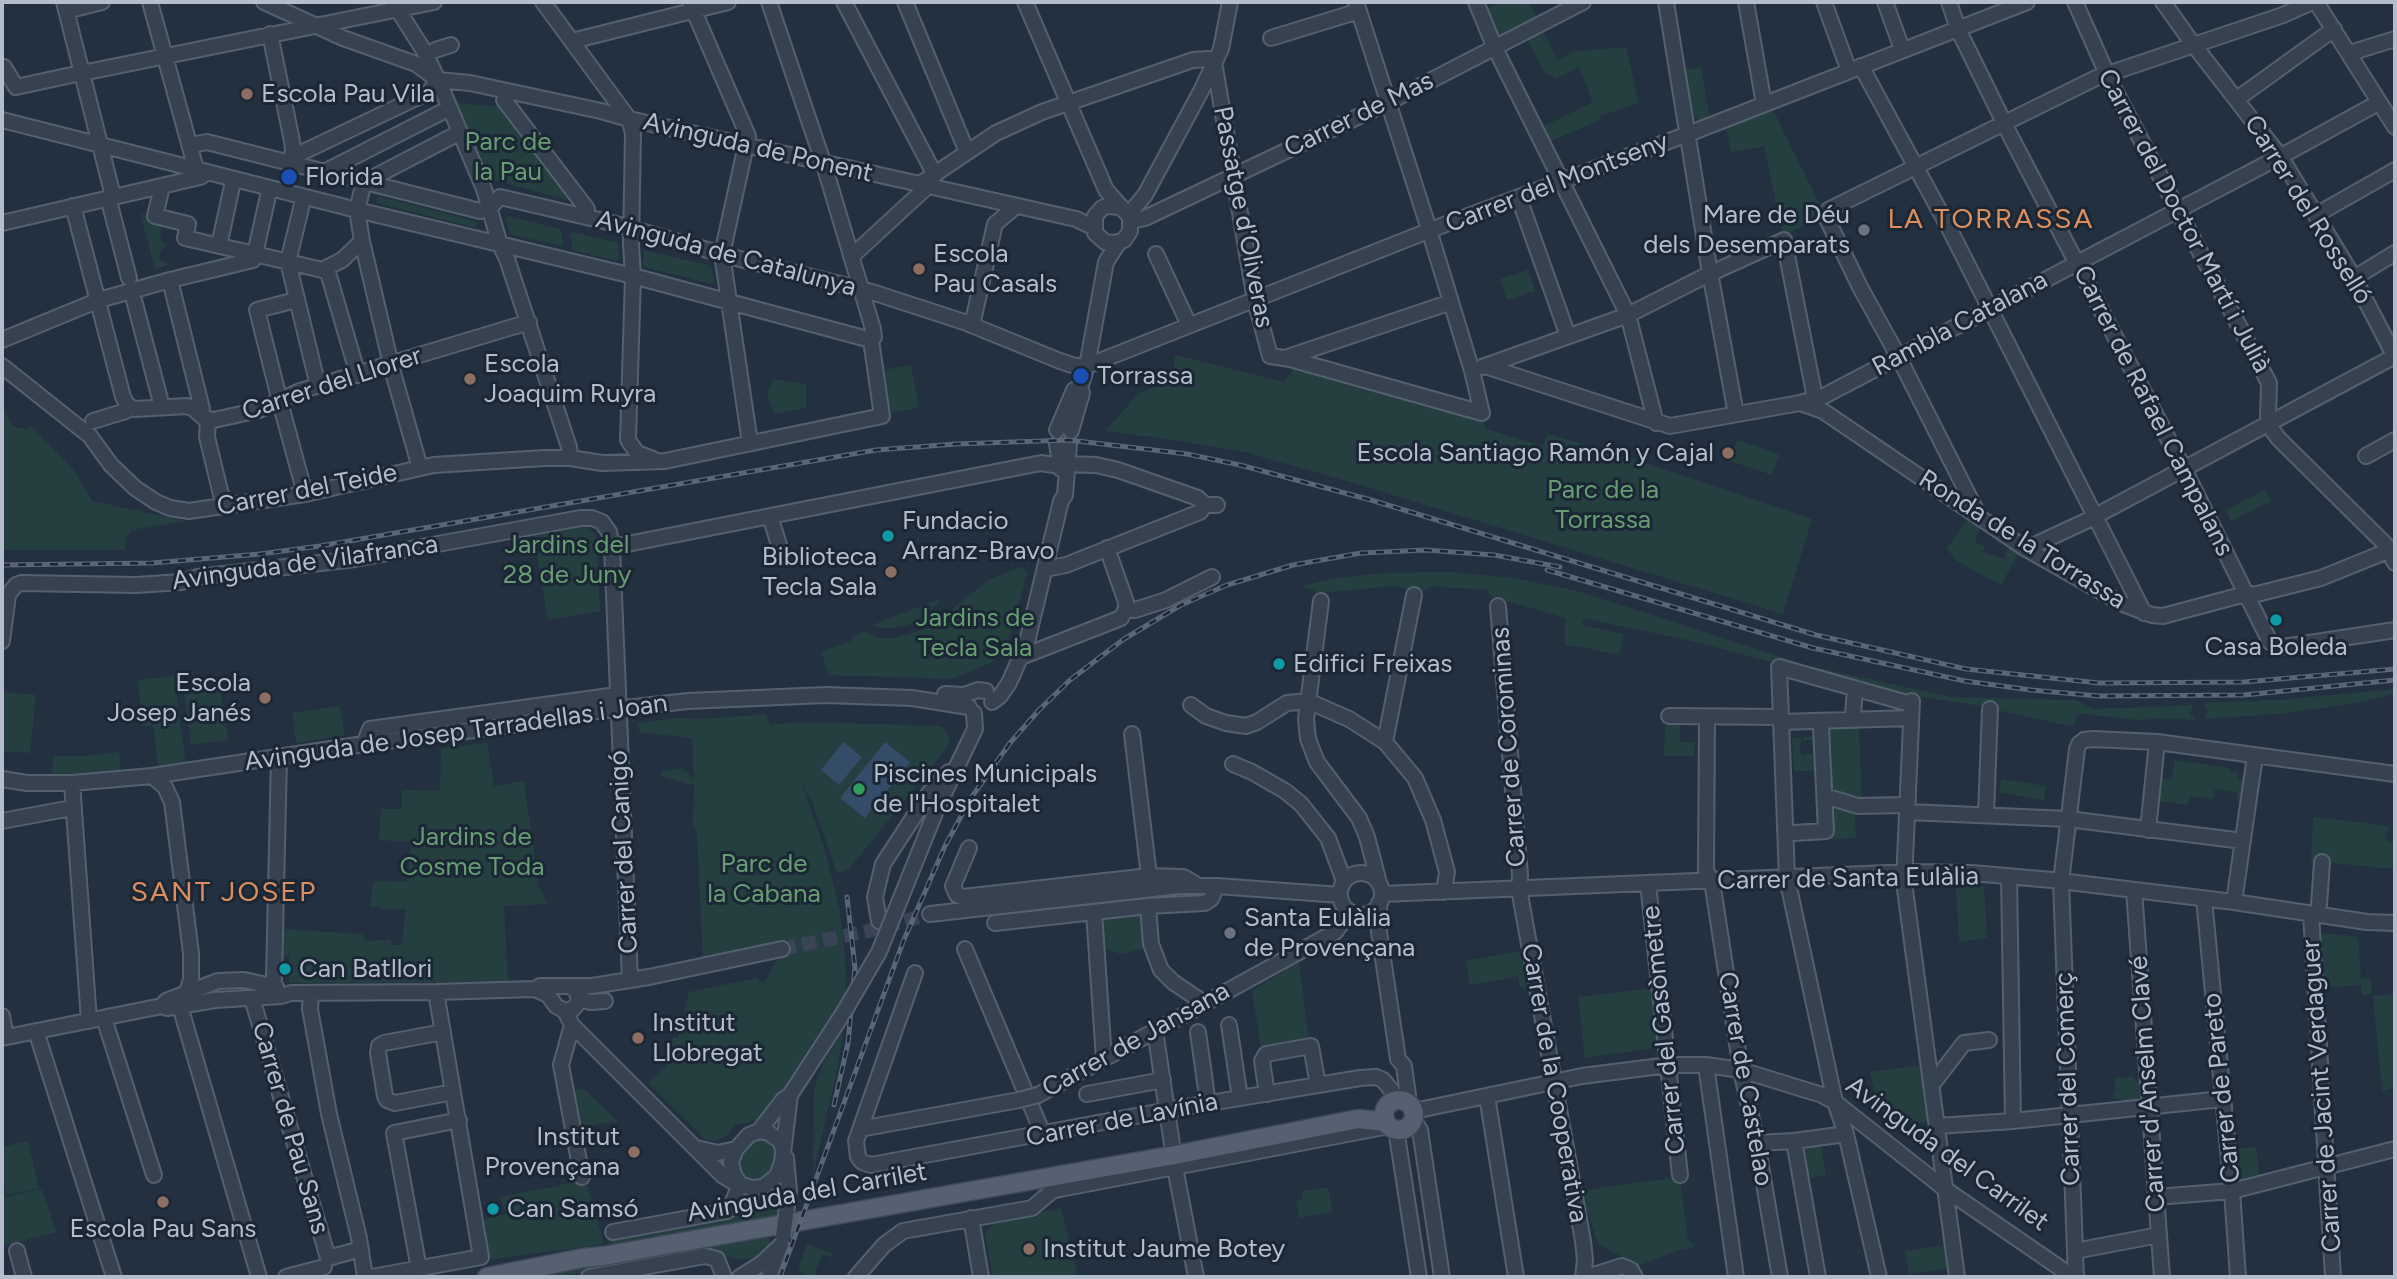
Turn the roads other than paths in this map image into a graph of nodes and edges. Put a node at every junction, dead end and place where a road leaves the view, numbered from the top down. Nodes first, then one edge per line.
1 (102, 2) edge
2 (150, 2) edge
3 (264, 2) edge
4 (434, 2) edge
5 (543, 2) edge
6 (728, 2) edge
7 (769, 2) edge
8 (844, 2) edge
9 (905, 2) edge
10 (1025, 2) edge
11 (1230, 2) edge
12 (1476, 2) edge
13 (1583, 2) edge
14 (1665, 2) edge
15 (1746, 2) edge
16 (1824, 2) edge
17 (1885, 2) edge
18 (1949, 2) edge
19 (2027, 2) edge
20 (2075, 2) edge
21 (2163, 2) edge
22 (2314, 2) edge
23 (396, 5) edge
24 (65, 6) edge
25 (692, 6) edge
26 (1357, 6) edge
27 (314, 26) junction
28 (1958, 29) junction
29 (2333, 29) junction
30 (270, 34) junction
31 (1271, 38) dead end
32 (2395, 39) edge
33 (572, 40) junction
34 (2193, 44) junction
35 (451, 45) dead end
36 (1494, 48) junction
37 (1902, 49) junction
38 (435, 50) dead end
39 (2350, 53) junction
40 (163, 55) junction
41 (1214, 62) junction
42 (4, 67) dead end
43 (1855, 68) junction
44 (79, 73) junction
45 (2107, 74) junction
46 (439, 80) junction
47 (2237, 99) junction
48 (504, 100) dead end
49 (1068, 102) junction
50 (1389, 102) junction
51 (2378, 103) junction
52 (1764, 104) junction
53 (442, 112) dead end
54 (629, 119) junction
55 (2, 120) edge
56 (2004, 121) junction
57 (2395, 127) edge
58 (1688, 134) junction
59 (453, 136) dead end
60 (99, 145) junction
61 (191, 145) junction
62 (747, 145) junction
63 (967, 152) junction
64 (2280, 156) junction
65 (820, 161) junction
66 (290, 163) junction
67 (1914, 167) junction
68 (2395, 170) edge
69 (202, 171) junction
70 (324, 172) junction
71 (1234, 176) junction
72 (368, 180) junction
73 (1562, 181) junction
74 (928, 182) junction
75 (232, 186) dead end
76 (1106, 190) junction
77 (162, 191) dead end
78 (268, 196) dead end
79 (110, 197) junction
80 (1519, 198) junction
81 (302, 204) dead end
82 (73, 206) junction
83 (1016, 206) junction
84 (489, 209) junction
85 (587, 209) dead end
86 (357, 210) junction
87 (2177, 210) junction
88 (1127, 214) junction
89 (2316, 215) junction
90 (2, 223) edge
91 (1097, 224) junction
92 (631, 227) junction
93 (1429, 232) junction
94 (362, 241) junction
95 (1119, 242) junction
96 (500, 245) junction
97 (219, 246) junction
98 (2395, 253) edge
99 (255, 254) junction
100 (722, 254) junction
101 (1156, 254) dead end
102 (851, 257) junction
103 (288, 262) junction
104 (1106, 262) junction
105 (2076, 263) junction
106 (327, 269) junction
107 (1710, 274) junction
108 (633, 276) junction
109 (129, 278) dead end
110 (2354, 278) junction
111 (170, 280) junction
112 (861, 289) junction
113 (99, 300) junction
114 (134, 300) dead end
115 (296, 300) junction
116 (1255, 300) junction
117 (1451, 302) junction
118 (729, 303) junction
119 (1988, 310) junction
120 (1628, 315) junction
121 (529, 322) junction
122 (972, 325) junction
123 (1189, 325) junction
124 (1568, 336) junction
125 (2, 340) edge
126 (871, 340) junction
127 (1898, 356) junction
128 (2395, 356) edge
129 (1285, 358) junction
130 (391, 364) junction
131 (2, 366) edge
132 (1087, 366) junction
133 (1478, 369) junction
134 (358, 375) junction
135 (318, 386) junction
136 (279, 398) junction
137 (160, 399) dead end
138 (1820, 402) junction
139 (131, 410) junction
140 (205, 414) junction
141 (1736, 414) junction
142 (93, 421) dead end
143 (1656, 423) junction
144 (2269, 423) junction
145 (2395, 440) edge
146 (750, 443) junction
147 (631, 445) junction
148 (2366, 456) dead end
149 (569, 458) junction
150 (665, 461) junction
151 (617, 464) junction
152 (1064, 465) junction
153 (420, 468) junction
154 (2184, 469) junction
155 (305, 494) junction
156 (224, 507) junction
157 (769, 516) junction
158 (2094, 516) junction
159 (1980, 518) junction
160 (597, 519) joint
161 (779, 545) dead end
162 (612, 547) junction
163 (1107, 548) junction
164 (2026, 549) junction
165 (2393, 554) edge
166 (1045, 569) junction
167 (1212, 578) dead end
168 (2247, 594) junction
169 (1414, 595) dead end
170 (1321, 601) dead end
171 (1498, 606) dead end
172 (1126, 609) junction
173 (2144, 613) junction
174 (2395, 630) edge
175 (2, 641) edge
176 (1018, 664) junction
177 (1856, 688) junction
178 (617, 701) junction
179 (1308, 701) junction
180 (980, 702) junction
181 (1191, 705) dead end
182 (1990, 709) dead end
183 (1853, 715) dead end
184 (1669, 716) dead end
185 (1707, 717) junction
186 (1911, 718) junction
187 (1781, 720) junction
188 (1821, 727) dead end
189 (1132, 734) dead end
190 (1385, 742) junction
191 (2157, 742) junction
192 (2255, 756) junction
193 (279, 757) junction
194 (960, 761) junction
195 (1233, 764) dead end
196 (188, 771) junction
197 (2395, 774) edge
198 (152, 776) junction
199 (2, 779) edge
200 (72, 783) junction
201 (1825, 796) junction
202 (172, 802) junction
203 (1906, 808) junction
204 (66, 809) dead end
205 (1986, 814) junction
206 (2068, 819) junction
207 (2, 821) edge
208 (2148, 830) junction
209 (1794, 833) dead end
210 (2243, 841) junction
211 (969, 848) dead end
212 (2322, 862) dead end
213 (1905, 873) junction
214 (1149, 877) junction
215 (2009, 877) junction
216 (1787, 878) junction
217 (1712, 881) junction
218 (2061, 882) junction
219 (1648, 884) junction
220 (1198, 886) junction
221 (1217, 886) junction
222 (1342, 888) junction
223 (1518, 889) junction
224 (2134, 890) junction
225 (1444, 892) junction
226 (1380, 893) junction
227 (2204, 899) junction
228 (2234, 902) junction
229 (1148, 906) junction
230 (1347, 910) junction
231 (2315, 910) junction
232 (1094, 912) junction
233 (930, 914) tunnel mouth
234 (1366, 914) junction
235 (879, 921) dead end
236 (995, 923) dead end
237 (2395, 923) edge
238 (1379, 932) junction
239 (782, 949) tunnel mouth
240 (965, 949) dead end
241 (191, 953) junction
242 (915, 973) dead end
243 (630, 980) junction
244 (205, 986) junction
245 (269, 986) junction
246 (187, 992) junction
247 (436, 992) junction
248 (291, 993) junction
249 (311, 993) junction
250 (255, 998) junction
251 (233, 999) junction
252 (605, 1001) dead end
253 (1204, 1003) junction
254 (164, 1004) junction
255 (570, 1005) junction
256 (180, 1006) junction
257 (2, 1016) edge
258 (97, 1019) junction
259 (1229, 1025) dead end
260 (1155, 1030) junction
261 (36, 1031) junction
262 (443, 1032) junction
263 (1198, 1032) dead end
264 (4, 1038) edge
265 (1989, 1040) dead end
266 (1104, 1059) junction
267 (1398, 1059) junction
268 (1669, 1065) junction
269 (1706, 1065) junction
270 (1741, 1070) junction
271 (1163, 1080) junction
272 (1554, 1082) junction
273 (1318, 1085) junction
274 (1931, 1086) junction
275 (453, 1092) junction
276 (1087, 1094) dead end
277 (1267, 1094) junction
278 (790, 1095) junction
279 (1487, 1096) junction
280 (1240, 1098) junction
281 (2222, 1098) junction
282 (1835, 1102) junction
283 (1208, 1104) junction
284 (2149, 1106) junction
285 (1168, 1110) junction
286 (1412, 1112) junction
287 (1390, 1113) junction
288 (2069, 1115) junction
289 (458, 1120) junction
290 (2012, 1121) junction
291 (1937, 1126) junction
292 (860, 1129) junction
293 (759, 1131) junction
294 (1043, 1134) junction
295 (1846, 1134) junction
296 (1794, 1141) junction
297 (1757, 1143) junction
298 (695, 1147) junction
299 (736, 1149) junction
300 (2395, 1149) edge
301 (783, 1152) junction
302 (1175, 1161) junction
303 (2327, 1167) junction
304 (154, 1175) dead end
305 (1680, 1175) dead end
306 (582, 1177) dead end
307 (1019, 1183) junction
308 (740, 1184) junction
309 (763, 1187) junction
310 (1060, 1189) junction
311 (1945, 1189) junction
312 (2232, 1191) junction
313 (2156, 1197) junction
314 (787, 1212) junction
315 (971, 1218) junction
316 (612, 1232) dead end
317 (2159, 1235) junction
318 (782, 1241) junction
319 (361, 1249) junction
320 (16, 1251) dead end
321 (2075, 1251) junction
322 (603, 1256) junction
323 (326, 1262) junction
324 (419, 1269) junction
325 (24, 1277) edge
326 (114, 1277) edge
327 (259, 1277) edge
328 (286, 1277) edge
329 (365, 1277) edge
330 (372, 1277) edge
331 (487, 1277) edge
332 (524, 1277) edge
333 (589, 1277) edge
334 (724, 1277) edge
335 (740, 1277) edge
336 (769, 1277) edge
337 (856, 1277) edge
338 (981, 1277) edge
339 (1196, 1277) edge
340 (1419, 1277) edge
341 (1442, 1277) edge
342 (1516, 1277) edge
343 (1585, 1277) edge
344 (1635, 1277) edge
345 (1737, 1277) edge
346 (1780, 1277) edge
347 (1818, 1277) edge
348 (1879, 1277) edge
349 (1957, 1277) edge
350 (2075, 1277) edge
351 (2162, 1277) edge
352 (2238, 1277) edge
353 (2333, 1277) edge

1 - 24 street
2 - 40 street
3 - 27 street
4 - 23 street
5 - 33 street
6 - 25 street
7 - 65 street
8 - 74 street
9 - 63 street
10 - 49 street
11 - 41 street
12 - 36 street
13 - 36 street, Carrer de Mas
14 - 58 street
15 - 52 street
16 - 43 street
17 - 37 street
18 - 28 street, Carrer de Rafael Campalans
19 - 28 street, Carrer del Montseny
20 - 45 street, Carrer del Doctor Martí i Julià
21 - 34 street, Carrer del Rosselló
22 - 29 street
22 - 34 street
23 - 27 street
23 - 46 street
24 - 44 street
25 - 33 street
25 - 62 street
26 - 31 street
26 - 50 street
27 - 30 street
27 - 46 street
28 - 37 street, Carrer del Montseny
28 - 56 street, Carrer de Rafael Campalans
29 - 39 street
29 - 47 street
30 - 40 street
30 - 66 street
32 - 39 street
33 - 54 street
34 - 45 street
34 - 47 street, Carrer del Rosselló
35 - 38 street
36 - 50 street, Carrer de Mas
36 - 73 street
37 - 43 street, Carrer del Montseny
39 - 51 street
40 - 44 street
40 - 61 street
41 - 49 street
41 - 71 street, Passatge d'Oliveras
41 - 88 street
42 - 44 street
43 - 52 street, Carrer del Montseny
43 - 67 street
44 - 60 street
45 - 56 street
45 - 87 street, Carrer del Doctor Martí i Julià
46 - 54 street, Avinguda de Ponent
46 - 66 street
46 - 84 street
47 - 64 street, Carrer del Rosselló
48 - 85 street
49 - 63 street
49 - 76 street
50 - 71 street, Carrer de Mas
50 - 93 street
51 - 57 street
51 - 64 street, Rambla Catalana
52 - 58 street, Carrer del Montseny
53 - 70 street
54 - 62 street, Avinguda de Ponent
54 - 92 street
55 - 60 street, Avinguda de Catalunya
56 - 67 street
56 - 105 street, Carrer de Rafael Campalans
58 - 73 street, Carrer del Montseny
58 - 107 street
59 - 72 street
60 - 69 street, Avinguda de Catalunya
60 - 79 street
61 - 66 street, Avinguda de Catalunya
61 - 69 street
62 - 65 street, Avinguda de Ponent
62 - 100 street
63 - 74 street
64 - 87 street, Rambla Catalana
64 - 89 street, Carrer del Rosselló
65 - 74 street, Avinguda de Ponent
65 - 102 street
66 - 70 street, Avinguda de Catalunya
67 - 119 street
67 - 127 street
68 - 89 street
69 - 79 street
69 - 86 street, Avinguda de Catalunya
70 - 72 street, Avinguda de Catalunya
71 - 88 street, Carrer de Mas
71 - 116 street, Passatge d'Oliveras
72 - 84 street, Avinguda de Catalunya
72 - 86 street
73 - 80 street, Carrer del Montseny
73 - 120 street
74 - 83 street, Avinguda de Ponent
74 - 102 street
75 - 97 street
76 - 88 street
76 - 91 street
77 - 97 street
78 - 99 street
79 - 82 street
79 - 109 street
80 - 93 street, Carrer del Montseny
80 - 124 street
81 - 103 street
82 - 90 street
82 - 113 street
83 - 91 street, Avinguda de Ponent
83 - 122 street
84 - 92 street, Avinguda de Catalunya
84 - 96 street
86 - 94 street
86 - 96 street, Avinguda de Catalunya
87 - 105 street, Rambla Catalana
87 - 144 street, Carrer del Doctor Martí i Julià
88 - 91 street
88 - 95 street
89 - 110 street, Carrer del Rosselló
91 - 95 street
91 - 104 street
92 - 100 street, Avinguda de Catalunya
92 - 108 street
93 - 116 street, Carrer del Montseny
93 - 117 street
94 - 106 street
94 - 130 street
95 - 104 street
96 - 108 street, Avinguda de Catalunya
96 - 121 street
97 - 99 street
98 - 110 street
99 - 103 street
99 - 111 street
100 - 112 street, Avinguda de Catalunya
100 - 118 street
101 - 123 street
102 - 112 street
103 - 106 street
103 - 115 street
104 - 132 street
105 - 119 street, Rambla Catalana
105 - 154 street, Carrer de Rafael Campalans
106 - 134 street
107 - 120 street
107 - 138 street
107 - 141 street
108 - 118 street, Avinguda de Catalunya
108 - 147 street
110 - 128 street, Carrer del Rosselló
111 - 113 street
111 - 140 street
112 - 122 street, Avinguda de Catalunya
112 - 126 street
113 - 125 street
113 - 139 street
114 - 137 street
115 - 135 street
115 - 136 street
116 - 123 street, Carrer del Montseny
116 - 129 street, Passatge d'Oliveras
117 - 129 street
117 - 133 street
118 - 126 street, Avinguda de Catalunya
118 - 146 street
119 - 127 street, Rambla Catalana
119 - 158 street
120 - 124 street
120 - 143 street
121 - 130 street, Carrer del Llorer
121 - 149 street
122 - 132 street, Avinguda de Catalunya
123 - 132 street, Carrer del Montseny
124 - 133 street
126 - 146 street, Carrer del Teide
127 - 138 street, Rambla Catalana
127 - 159 street
128 - 144 street
129 - 133 street
130 - 134 street, Carrer del Llorer
130 - 153 street
131 - 156 street, Carrer del Teide
132 - 152 street
133 - 143 street, Rambla Catalana
134 - 135 street, Carrer del Llorer
135 - 136 street, Carrer del Llorer
136 - 140 street, Carrer del Llorer
136 - 155 street
138 - 141 street, Rambla Catalana
138 - 159 street, Ronda de la Torrassa
139 - 140 street, Carrer del Llorer
139 - 142 street, Carrer del Llorer
140 - 156 street
141 - 143 street, Rambla Catalana
144 - 154 street
144 - 165 street
145 - 148 street
146 - 150 street, Carrer del Teide
147 - 150 street
147 - 151 street
149 - 151 street, Carrer del Teide
149 - 153 street, Carrer del Teide
150 - 151 street, Carrer del Teide
152 - 157 street
152 - 163 street
152 - 166 street
153 - 155 street, Carrer del Teide
154 - 158 street
154 - 168 street, Carrer de Rafael Campalans
155 - 156 street, Carrer del Teide
157 - 161 street
157 - 162 street
158 - 164 street
158 - 173 street
159 - 164 street, Ronda de la Torrassa
160 - 162 street, Carrer del Canigó
160 - 175 street, Avinguda de Vilafranca
162 - 178 street, Carrer del Canigó
163 - 166 street
163 - 172 street
164 - 173 street, Ronda de la Torrassa
165 - 168 street, Ronda de la Torrassa
166 - 176 street
167 - 172 street
168 - 173 street, Ronda de la Torrassa
168 - 174 street, Carrer de Rafael Campalans
169 - 190 street
170 - 179 street
171 - 223 street, Carrer de Corominas
172 - 176 street
176 - 180 street
177 - 183 street
177 - 186 street
177 - 187 street
178 - 180 street, Avinguda de Josep Tarradellas i Joan
178 - 193 street, Avinguda de Josep Tarradellas i Joan
178 - 243 street, Carrer del Canigó
179 - 181 street
179 - 190 street
179 - 226 street
180 - 194 street
182 - 205 street
184 - 185 street
185 - 187 street
185 - 217 street, Carrer de Castelao
186 - 187 street
186 - 203 street
187 - 216 street
188 - 201 street
189 - 214 street
190 - 225 street
191 - 192 street
191 - 206 street, Carrer del Comerç
191 - 208 street
192 - 197 street
192 - 210 street
193 - 196 street, Avinguda de Josep Tarradellas i Joan
193 - 245 street
194 - 235 street
194 - 278 street, bridge
195 - 222 street
196 - 198 street, Avinguda de Josep Tarradellas i Joan
196 - 202 street
198 - 200 street, Avinguda de Josep Tarradellas i Joan
198 - 202 street
199 - 200 street, Avinguda de Josep Tarradellas i Joan
200 - 258 street
201 - 203 street
201 - 209 street
202 - 241 street
203 - 205 street
203 - 213 street
204 - 207 street
205 - 206 street
206 - 208 street
206 - 218 street, Carrer del Comerç
208 - 210 street
210 - 228 street
211 - 214 street
212 - 231 street, Carrer de Jacint Verdaguer
213 - 215 street, Carrer de Santa Eulàlia
213 - 216 street, Carrer de Santa Eulàlia
213 - 274 street
214 - 220 street
215 - 218 street, Carrer de Santa Eulàlia
215 - 290 street
216 - 217 street, Carrer de Santa Eulàlia
216 - 282 street
217 - 219 street, Carrer de Santa Eulàlia
217 - 270 street, Carrer de Castelao
218 - 224 street, Carrer de Santa Eulàlia
218 - 288 street, Carrer del Comerç
219 - 223 street, Carrer de Santa Eulàlia
219 - 268 street, Carrer del Gasòmetre
220 - 221 street
220 - 233 street
221 - 222 street
221 - 229 street
222 - 226 street
222 - 230 street
223 - 225 street, Carrer de Santa Eulàlia
223 - 272 street, Carrer de la Cooperativa
224 - 227 street, Carrer de Santa Eulàlia
224 - 284 street, Carrer d'Anselm Clavé
225 - 226 street, Carrer de Santa Eulàlia
226 - 234 street
226 - 238 street
227 - 228 street, Carrer de Santa Eulàlia
227 - 281 street, Carrer de Pareto
228 - 231 street, Carrer de Santa Eulàlia
229 - 232 street
229 - 253 street
230 - 234 street
230 - 253 street, Carrer de Jansana
231 - 237 street, Carrer de Santa Eulàlia
231 - 303 street, Carrer de Jacint Verdaguer
232 - 236 street
232 - 266 street
234 - 238 street
238 - 267 street
239 - 243 street
240 - 294 street
241 - 244 street
241 - 246 street
242 - 292 street
243 - 255 street
244 - 245 street
244 - 246 street
244 - 251 street
245 - 248 street
245 - 250 street
246 - 254 street
247 - 249 street
247 - 255 street
247 - 262 street
248 - 249 street
248 - 250 street
249 - 319 street
250 - 251 street
250 - 323 street, Carrer de Pau Sans
251 - 256 street
252 - 255 street
253 - 260 street, Carrer de Jansana
254 - 256 street
254 - 258 street
255 - 298 street
255 - 306 street
256 - 327 street
257 - 264 street
258 - 261 street
258 - 304 street
259 - 280 street
260 - 266 street, Carrer de Jansana
260 - 271 street
261 - 264 street
261 - 326 street
262 - 275 street
262 - 275 street
263 - 283 street
265 - 274 street
266 - 292 street, Carrer de Jansana, bridge
267 - 286 street
267 - 287 street
268 - 269 street, Avinguda del Carrilet
268 - 272 street, Avinguda del Carrilet
268 - 305 street, Carrer del Gasòmetre
269 - 270 street, Avinguda del Carrilet
269 - 345 street
270 - 282 street, Avinguda del Carrilet
270 - 297 street, Carrer de Castelao
271 - 276 street
271 - 285 street
272 - 279 street, Avinguda del Carrilet
272 - 343 street, Carrer de la Cooperativa
273 - 277 street, Carrer de Lavínia
273 - 277 street
273 - 287 street, Carrer de Lavínia
274 - 291 street
275 - 289 street
277 - 280 street, Carrer de Lavínia
278 - 293 street
278 - 301 street
279 - 286 street, Avinguda del Carrilet
279 - 342 street
280 - 283 street, Carrer de Lavínia
281 - 284 street
281 - 312 street, Carrer de Pareto
282 - 295 street
282 - 311 street, Avinguda del Carrilet
283 - 285 street, Carrer de Lavínia
284 - 288 street
284 - 313 street, Carrer d'Anselm Clavé
285 - 294 street, Carrer de Lavínia
285 - 302 street
286 - 287 main road, Avinguda del Carrilet
286 - 287 main road
286 - 341 street
287 - 302 street, Avinguda del Carrilet
287 - 302 main road, Avinguda del Carrilet
287 - 340 street
288 - 290 street
288 - 321 street, Carrer del Comerç
289 - 324 street
289 - 324 street
290 - 291 street
291 - 311 street
292 - 294 street, Carrer de Lavínia
293 - 299 street
293 - 301 street
295 - 296 street
295 - 348 street
296 - 297 street
296 - 347 street
297 - 346 street, Carrer de Castelao
298 - 299 street
298 - 308 street
299 - 308 street
300 - 303 street
301 - 309 street
301 - 314 street
302 - 307 main road, Avinguda del Carrilet
302 - 310 street, Avinguda del Carrilet
302 - 339 street
303 - 312 street
303 - 353 street, Carrer de Jacint Verdaguer
307 - 310 street, Avinguda del Carrilet
307 - 322 main road, Avinguda del Carrilet
308 - 309 street
308 - 316 street, Avinguda del Carrilet
309 - 314 street
310 - 315 street, Avinguda del Carrilet
311 - 349 street
311 - 350 street, Avinguda del Carrilet
312 - 313 street
312 - 352 street, Carrer de Pareto
313 - 317 street, Carrer d'Anselm Clavé
314 - 318 street, bridge
315 - 337 street, Avinguda del Carrilet
315 - 338 street
317 - 321 street
317 - 351 street, Carrer d'Anselm Clavé
318 - 335 street
318 - 336 street
319 - 323 street
319 - 329 street
320 - 325 street
321 - 350 street, Carrer del Comerç
322 - 331 main road, Avinguda del Carrilet
322 - 332 main road, Avinguda del Carrilet
323 - 328 street
324 - 330 street
333 - 334 street, Avinguda del Carrilet
343 - 344 street

